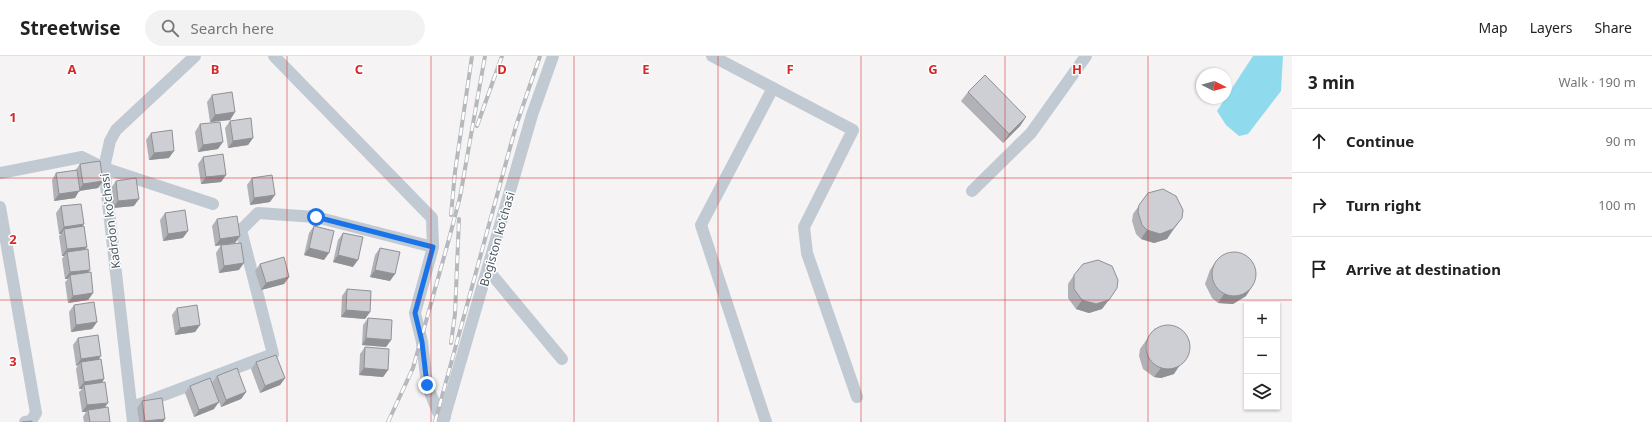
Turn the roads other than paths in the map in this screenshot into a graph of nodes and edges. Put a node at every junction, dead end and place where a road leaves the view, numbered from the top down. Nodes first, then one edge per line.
1 (195, 56) edge
2 (274, 56) edge
3 (553, 56) edge
4 (712, 56) edge
5 (1086, 56) edge
6 (773, 88) junction
7 (104, 168) junction
8 (0, 172) edge
9 (972, 192) dead end
10 (213, 204) dead end
11 (0, 207) edge
12 (433, 247) junction
13 (488, 270) junction
14 (562, 359) dead end
15 (857, 397) dead end
16 (132, 407) junction
17 (444, 419) edge
18 (25, 422) edge
19 (132, 422) edge
20 (766, 422) edge

1 - 7 street, Kadrdon ko'chasi
2 - 12 street
3 - 13 street, Bogiston ko'chasi
4 - 6 street
5 - 9 street
6 - 15 street
6 - 20 street
7 - 8 street
7 - 10 street
7 - 16 street, Kadrdon ko'chasi
11 - 18 street
12 - 16 street
12 - 17 street
13 - 14 street
13 - 17 street, Bogiston ko'chasi
16 - 19 street, Kadrdon ko'chasi

